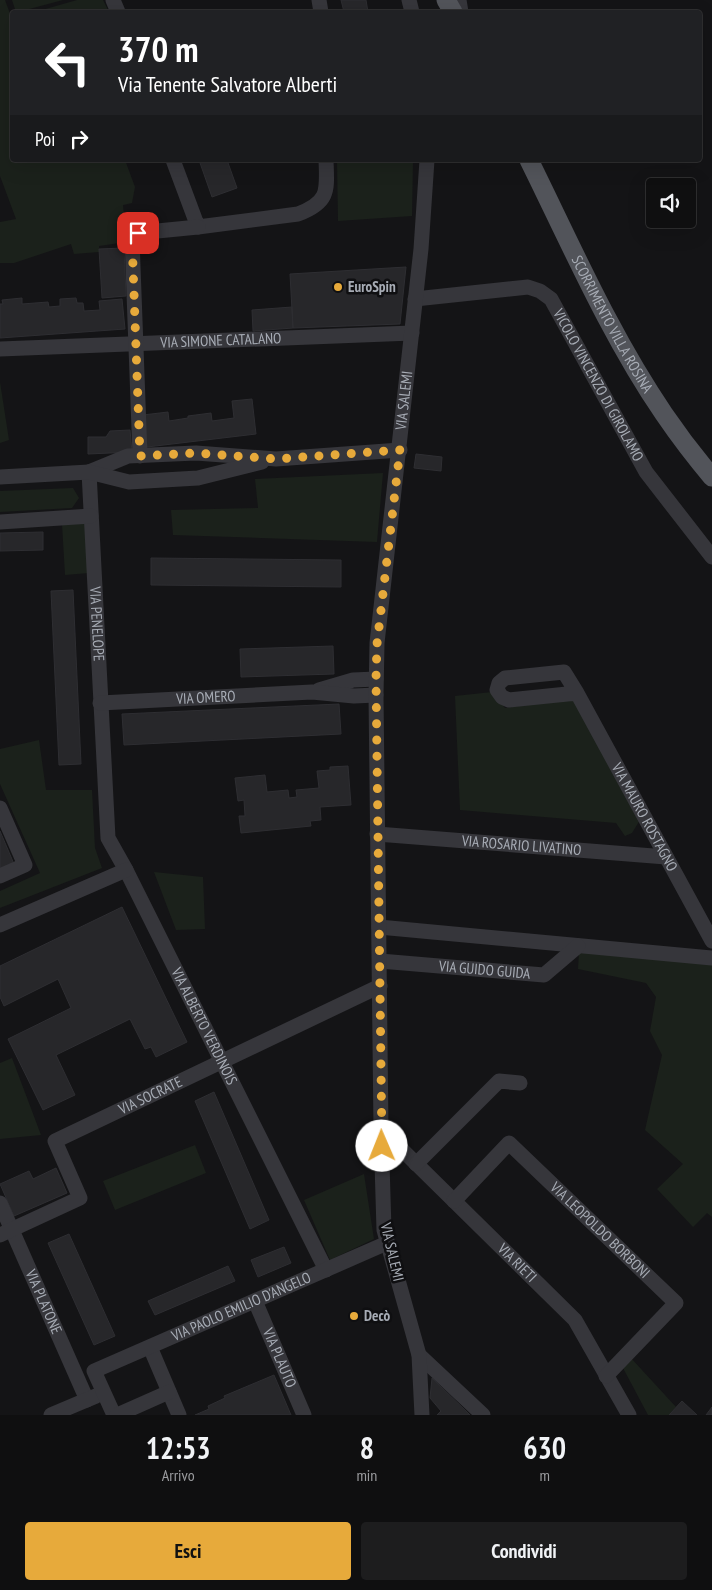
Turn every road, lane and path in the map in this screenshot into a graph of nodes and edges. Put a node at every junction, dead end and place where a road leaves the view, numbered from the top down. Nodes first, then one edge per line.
1 (174, 162) edge
2 (326, 162) edge
3 (530, 162) edge
4 (428, 164) edge
5 (198, 227) junction
6 (415, 299) junction
7 (412, 333) junction
8 (136, 343) junction
9 (0, 348) edge
10 (400, 450) junction
11 (140, 456) junction
12 (276, 459) junction
13 (88, 472) junction
14 (0, 477) edge
15 (712, 477) edge
16 (91, 516) junction
17 (0, 522) edge
18 (712, 558) edge
19 (376, 679) junction
20 (312, 692) junction
21 (577, 692) dead end
22 (376, 695) junction
23 (100, 703) junction
24 (104, 777) joint
25 (0, 808) edge
26 (377, 834) junction
27 (666, 857) junction
28 (126, 870) junction
29 (0, 876) edge
30 (0, 925) edge
31 (379, 928) junction
32 (712, 941) edge
33 (578, 946) junction
34 (712, 958) edge
35 (380, 961) junction
36 (380, 986) junction
37 (222, 1061) junction
38 (520, 1083) dead end
39 (381, 1129) junction
40 (416, 1164) junction
41 (454, 1201) junction
42 (0, 1203) edge
43 (6, 1232) edge
44 (387, 1243) junction
45 (326, 1270) junction
46 (255, 1301) junction
47 (150, 1347) junction
48 (419, 1355) junction
49 (606, 1376) junction
50 (104, 1392) junction
51 (169, 1392) junction
52 (87, 1400) junction
53 (52, 1415) edge
54 (115, 1415) edge
55 (179, 1415) edge
56 (304, 1415) edge
57 (422, 1415) edge
58 (483, 1415) edge
59 (629, 1415) edge

1 - 5 street
2 - 5 street
3 - 15 main road, SCORRIMENTO VILLA ROSINA
4 - 6 street, VIA SALEMI
5 - 8 street
6 - 7 street, VIA SALEMI
6 - 18 street, VICOLO VINCENZO DI GIROLAMO
7 - 8 street, VIA SIMONE CATALANO
7 - 10 street, VIA SALEMI
8 - 9 street, VIA SIMONE CATALANO
8 - 11 street
10 - 12 street
10 - 19 street, VIA SALEMI
11 - 12 street
11 - 13 street
12 - 13 street
13 - 14 street
13 - 16 street, VIA PENELOPE
16 - 17 street
16 - 23 street, VIA PENELOPE
19 - 20 street
19 - 22 street, VIA SALEMI
20 - 22 street
20 - 23 street, VIA OMERO
21 - 27 street, VIA MAURO ROSTAGNO
22 - 26 street, VIA SALEMI
23 - 24 street, VIA PENELOPE
24 - 28 street, VIA ALBERTO VERDINOIS
25 - 29 street
26 - 27 street, VIA ROSARIO LIVATINO
26 - 31 street, VIA SALEMI
27 - 32 street, VIA MAURO ROSTAGNO
28 - 30 street
28 - 37 street, VIA ALBERTO VERDINOIS
31 - 33 street
31 - 35 street, VIA SALEMI
33 - 34 street
33 - 35 street, VIA GUIDO GUIDA
35 - 36 street, VIA SALEMI
36 - 37 street, VIA SOCRATE
36 - 39 street, VIA SALEMI
37 - 43 street, VIA SOCRATE
37 - 45 street, VIA ALBERTO VERDINOIS
38 - 40 street
39 - 40 street, VIA RIETI
39 - 44 street, VIA SALEMI
40 - 41 street, VIA RIETI
41 - 49 street, VIA RIETI
41 - 49 street, VIA LEOPOLDO BORBONI
42 - 43 street, VIA PLATONE
43 - 52 street, VIA PLATONE
44 - 45 street, VIA PAOLO EMILIO D'ANGELO
44 - 48 street, VIA SALEMI
45 - 46 street, VIA PAOLO EMILIO D'ANGELO
46 - 47 street, VIA PAOLO EMILIO D'ANGELO
46 - 56 street, VIA PLAUTO
47 - 50 street, VIA PAOLO EMILIO D'ANGELO
47 - 51 street
48 - 57 street, VIA SALEMI
48 - 58 street
49 - 59 street, VIA RIETI
50 - 52 street
50 - 54 street
51 - 54 street
51 - 55 street
52 - 53 street

